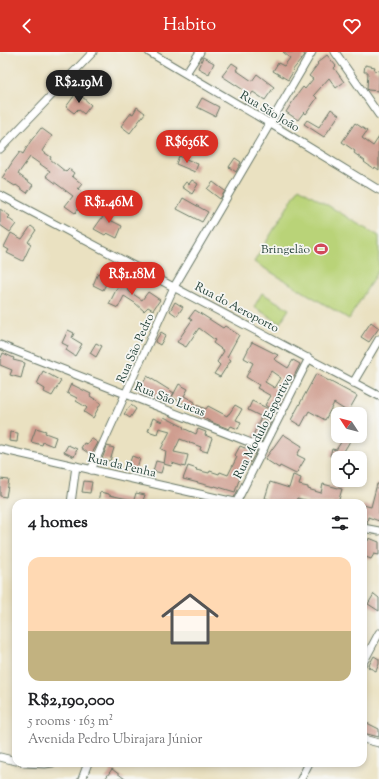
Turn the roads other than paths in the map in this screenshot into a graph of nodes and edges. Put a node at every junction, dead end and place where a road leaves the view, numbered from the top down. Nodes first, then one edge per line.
1 (93, 52) edge
2 (149, 52) edge
3 (200, 52) edge
4 (312, 52) edge
5 (335, 52) edge
6 (186, 73) junction
7 (379, 115) edge
8 (271, 124) junction
9 (0, 149) edge
10 (379, 190) edge
11 (0, 195) edge
12 (174, 287) junction
13 (379, 339) edge
14 (0, 346) edge
15 (309, 358) junction
16 (353, 383) junction
17 (126, 394) junction
18 (379, 396) edge
19 (264, 448) junction
20 (0, 449) edge
21 (76, 466) junction
22 (91, 470) junction
23 (71, 499) edge
24 (219, 499) edge
25 (239, 499) edge
26 (367, 528) edge
27 (379, 530) edge
28 (379, 632) edge
29 (375, 649) edge
30 (367, 658) edge
31 (367, 740) edge
32 (379, 743) edge
33 (0, 757) edge
34 (12, 760) edge
35 (86, 767) edge
36 (307, 767) edge
37 (82, 779) edge
38 (301, 779) edge

1 - 9 street
2 - 6 street, Rua São João
3 - 6 street
4 - 8 street, Rua São Pedro
5 - 7 street
6 - 8 street, Rua São João
8 - 10 street, Rua São João
8 - 12 street, Rua São Pedro
11 - 12 street, Rua do Aeroporto
12 - 15 street, Rua do Aeroporto
12 - 17 street, Rua São Pedro
13 - 16 street
14 - 17 street, Rua São Lucas
15 - 16 street, Rua do Aeroporto
15 - 19 street, Rua Modulo Esportivo
16 - 18 street, Rua do Aeroporto
17 - 19 street, Rua São Lucas
17 - 22 street, Rua São Pedro
19 - 25 street, Rua Modulo Esportivo
20 - 21 street, Rua da Penha
21 - 22 street, Rua da Penha
21 - 23 street
22 - 24 street, Rua da Penha
26 - 27 street
28 - 29 street
29 - 30 street
31 - 32 street
33 - 34 street
35 - 37 street
36 - 38 street

